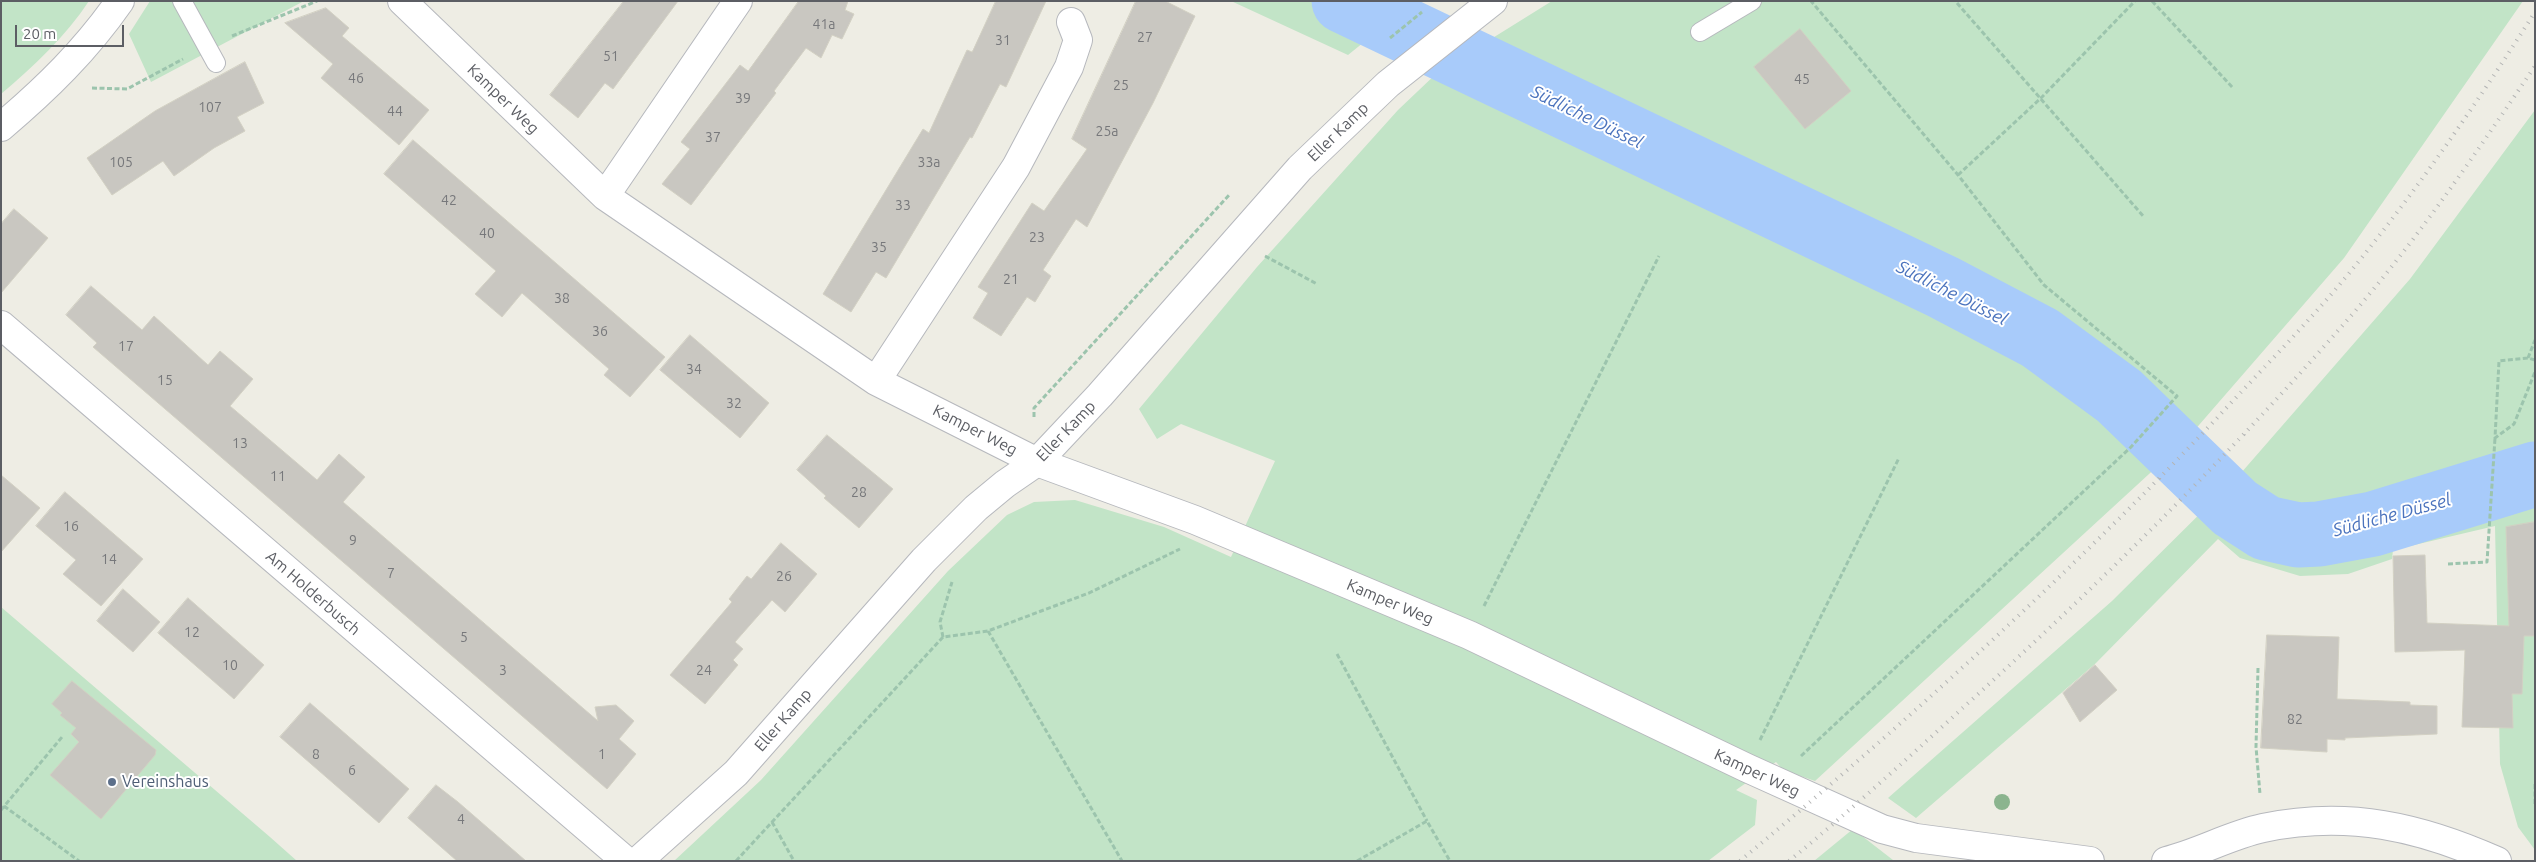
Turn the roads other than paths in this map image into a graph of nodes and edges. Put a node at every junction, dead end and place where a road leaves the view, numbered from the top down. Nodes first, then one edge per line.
1 (120, 1) edge
2 (182, 1) edge
3 (402, 1) edge
4 (738, 1) edge
5 (1493, 1) edge
6 (1752, 1) edge
7 (1071, 22) dead end
8 (1700, 32) dead end
9 (216, 62) dead end
10 (1, 127) edge
11 (604, 196) junction
12 (1, 325) edge
13 (876, 380) junction
14 (1037, 462) junction
15 (2073, 860) edge
16 (626, 861) edge
17 (638, 861) edge
18 (2166, 861) edge
19 (2497, 861) edge

1 - 10 street
2 - 9 lane
3 - 11 street, Kamper Weg
4 - 11 street
5 - 14 street, Eller Kamp
6 - 8 lane
7 - 13 street
11 - 13 street, Kamper Weg
12 - 16 street, Am Holderbusch
13 - 14 street, Kamper Weg
14 - 15 street, Kamper Weg
14 - 17 street, Eller Kamp
18 - 19 street

